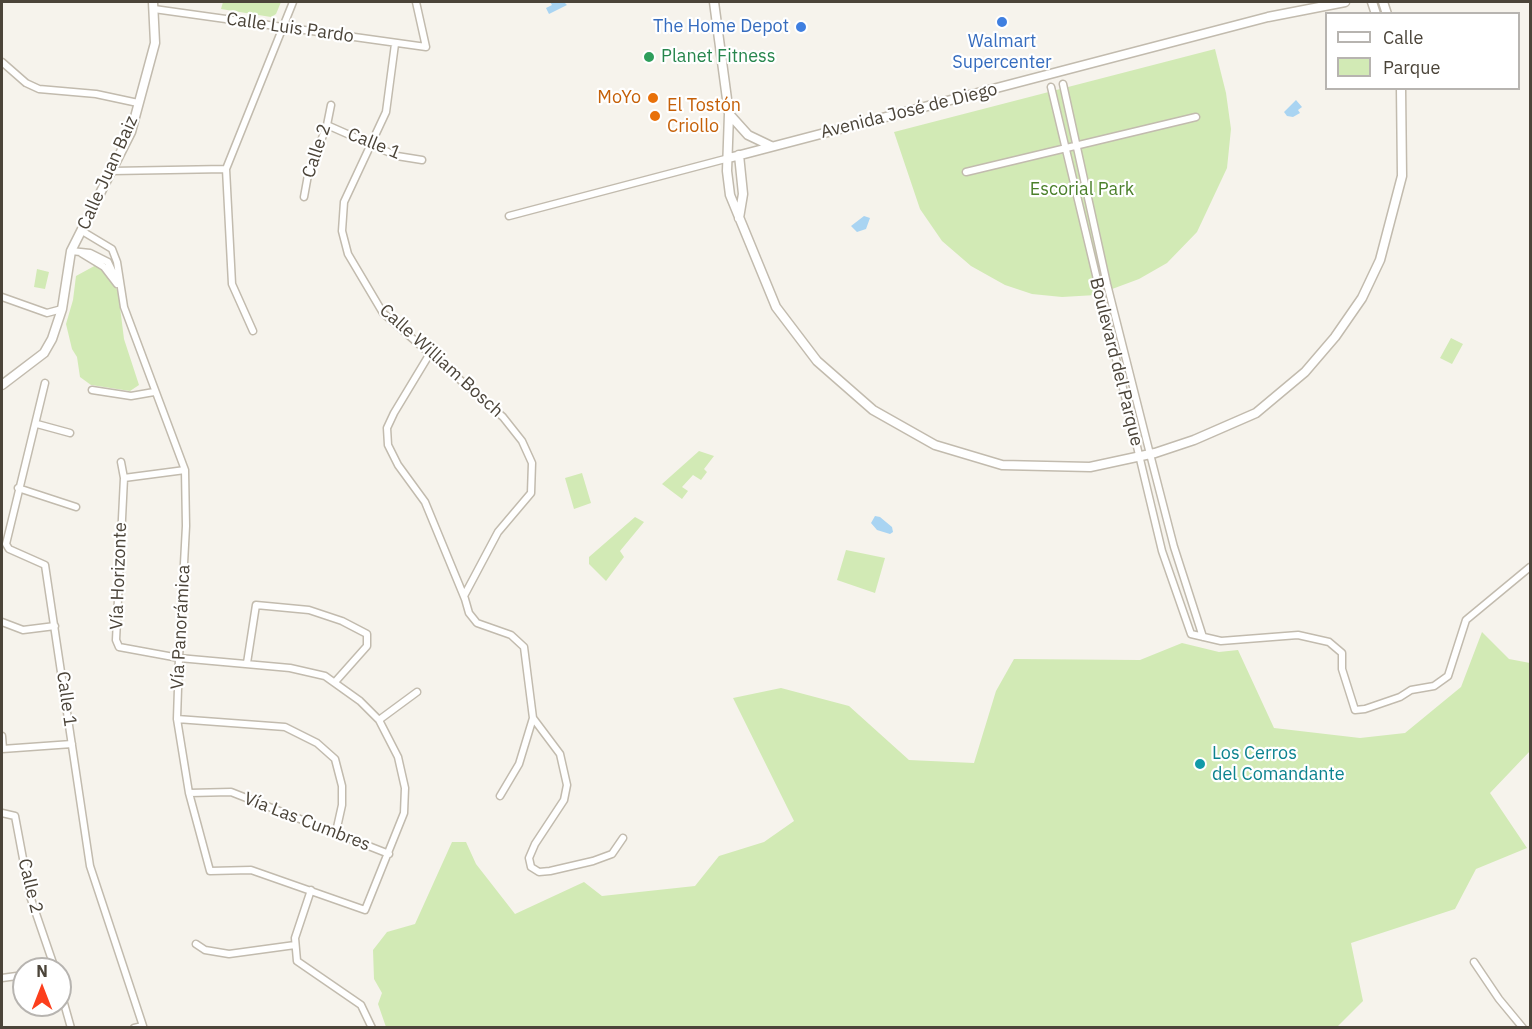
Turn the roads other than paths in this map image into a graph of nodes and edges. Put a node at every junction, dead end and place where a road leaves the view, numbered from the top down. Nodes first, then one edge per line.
1 (293, 2) edge
2 (416, 2) edge
3 (714, 2) edge
4 (1329, 2) edge
5 (1345, 2) edge
6 (154, 5) edge
7 (1318, 7) junction
8 (283, 28) junction
9 (395, 44) junction
10 (2, 62) edge
11 (1063, 84) dead end
12 (1050, 87) dead end
13 (1401, 90) edge
14 (138, 103) junction
15 (331, 105) dead end
16 (729, 114) junction
17 (1196, 117) dead end
18 (327, 125) junction
19 (371, 144) junction
20 (771, 146) junction
21 (1076, 148) junction
22 (1065, 150) junction
23 (740, 155) junction
24 (729, 158) junction
25 (422, 160) dead end
26 (226, 169) junction
27 (112, 171) junction
28 (966, 172) dead end
29 (304, 197) dead end
30 (509, 216) dead end
31 (739, 222) junction
32 (82, 231) junction
33 (109, 245) junction
34 (76, 252) junction
35 (96, 255) junction
36 (120, 286) junction
37 (2, 297) edge
38 (62, 309) junction
39 (253, 331) dead end
40 (429, 354) junction
41 (45, 383) dead end
42 (2, 385) edge
43 (92, 390) dead end
44 (154, 392) junction
45 (37, 423) junction
46 (70, 433) dead end
47 (1150, 454) junction
48 (1139, 457) junction
49 (121, 462) dead end
50 (185, 470) junction
51 (124, 478) junction
52 (18, 488) junction
53 (76, 507) dead end
54 (1530, 567) edge
55 (464, 596) junction
56 (2, 622) edge
57 (55, 626) junction
58 (1203, 637) junction
59 (179, 658) junction
60 (247, 663) junction
61 (335, 682) junction
62 (417, 692) dead end
63 (533, 718) junction
64 (177, 719) junction
65 (379, 720) junction
66 (2, 736) edge
67 (72, 744) junction
68 (2, 749) edge
69 (189, 793) junction
70 (500, 796) dead end
71 (2, 813) edge
72 (336, 832) junction
73 (623, 838) dead end
74 (389, 854) junction
75 (311, 890) junction
76 (196, 944) dead end
77 (295, 945) junction
78 (50, 957) edge
79 (1474, 962) dead end
80 (134, 1028) edge
81 (372, 1028) edge
82 (1523, 1028) edge

1 - 8 street
2 - 9 street, Calle Luis Pardo
3 - 16 street
4 - 7 street
5 - 7 street, Avenida José de Diego
6 - 8 street, Calle Luis Pardo
6 - 14 street, Calle Juan Baiz
7 - 20 street, Avenida José de Diego
8 - 9 street, Calle Luis Pardo
8 - 26 street
9 - 19 street, Calle William Bosch
10 - 14 street
11 - 21 street, Boulevard del Parque
12 - 22 street, Boulevard del Parque
13 - 47 street
14 - 27 street, Calle Juan Baiz
15 - 18 street, Calle 2
16 - 20 street
16 - 24 street
17 - 21 street
18 - 19 street, Calle 1
18 - 29 street, Calle 2
19 - 25 street, Calle 1
19 - 40 street, Calle William Bosch
20 - 23 street, Avenida José de Diego
21 - 22 street
21 - 47 street, Boulevard del Parque
22 - 28 street
22 - 48 street, Boulevard del Parque
23 - 24 street, Avenida José de Diego
23 - 31 street
24 - 30 street, Avenida José de Diego
24 - 31 street
26 - 27 street
26 - 39 street
27 - 32 street, Calle Juan Baiz
31 - 48 street
32 - 33 street
32 - 34 street, Calle Juan Baiz
33 - 35 street
33 - 36 street, Vía Panorámica
34 - 35 street
34 - 36 street, Vía Panorámica
34 - 38 street, Calle Juan Baiz
35 - 36 street, Vía Panorámica
36 - 44 street, Vía Panorámica
37 - 38 street
38 - 42 street, Calle Juan Baiz
40 - 55 street
40 - 55 street, Calle William Bosch
41 - 45 street, Calle 1
43 - 44 street
44 - 50 street, Vía Panorámica
45 - 46 street
45 - 52 street, Calle 1
47 - 48 street
47 - 58 street, Boulevard del Parque
48 - 58 street, Boulevard del Parque
49 - 51 street, Vía Horizonte
50 - 51 street
50 - 59 street, Vía Panorámica
51 - 59 street, Vía Horizonte
52 - 53 street
52 - 57 street, Calle 1
54 - 58 street
55 - 63 street
56 - 57 street
57 - 67 street, Calle 1
59 - 60 street
59 - 64 street, Vía Panorámica
60 - 61 street
60 - 61 street
61 - 65 street
62 - 65 street
63 - 70 street
63 - 73 street
64 - 69 street, Vía Panorámica
64 - 72 street
65 - 74 street
66 - 68 street
67 - 68 street
67 - 80 street, Calle 1
69 - 72 street, Vía Las Cumbres
69 - 75 street, Vía Panorámica
71 - 78 street, Calle 2
72 - 74 street, Vía Las Cumbres
74 - 75 street
75 - 77 street
76 - 77 street
77 - 81 street
79 - 82 street

